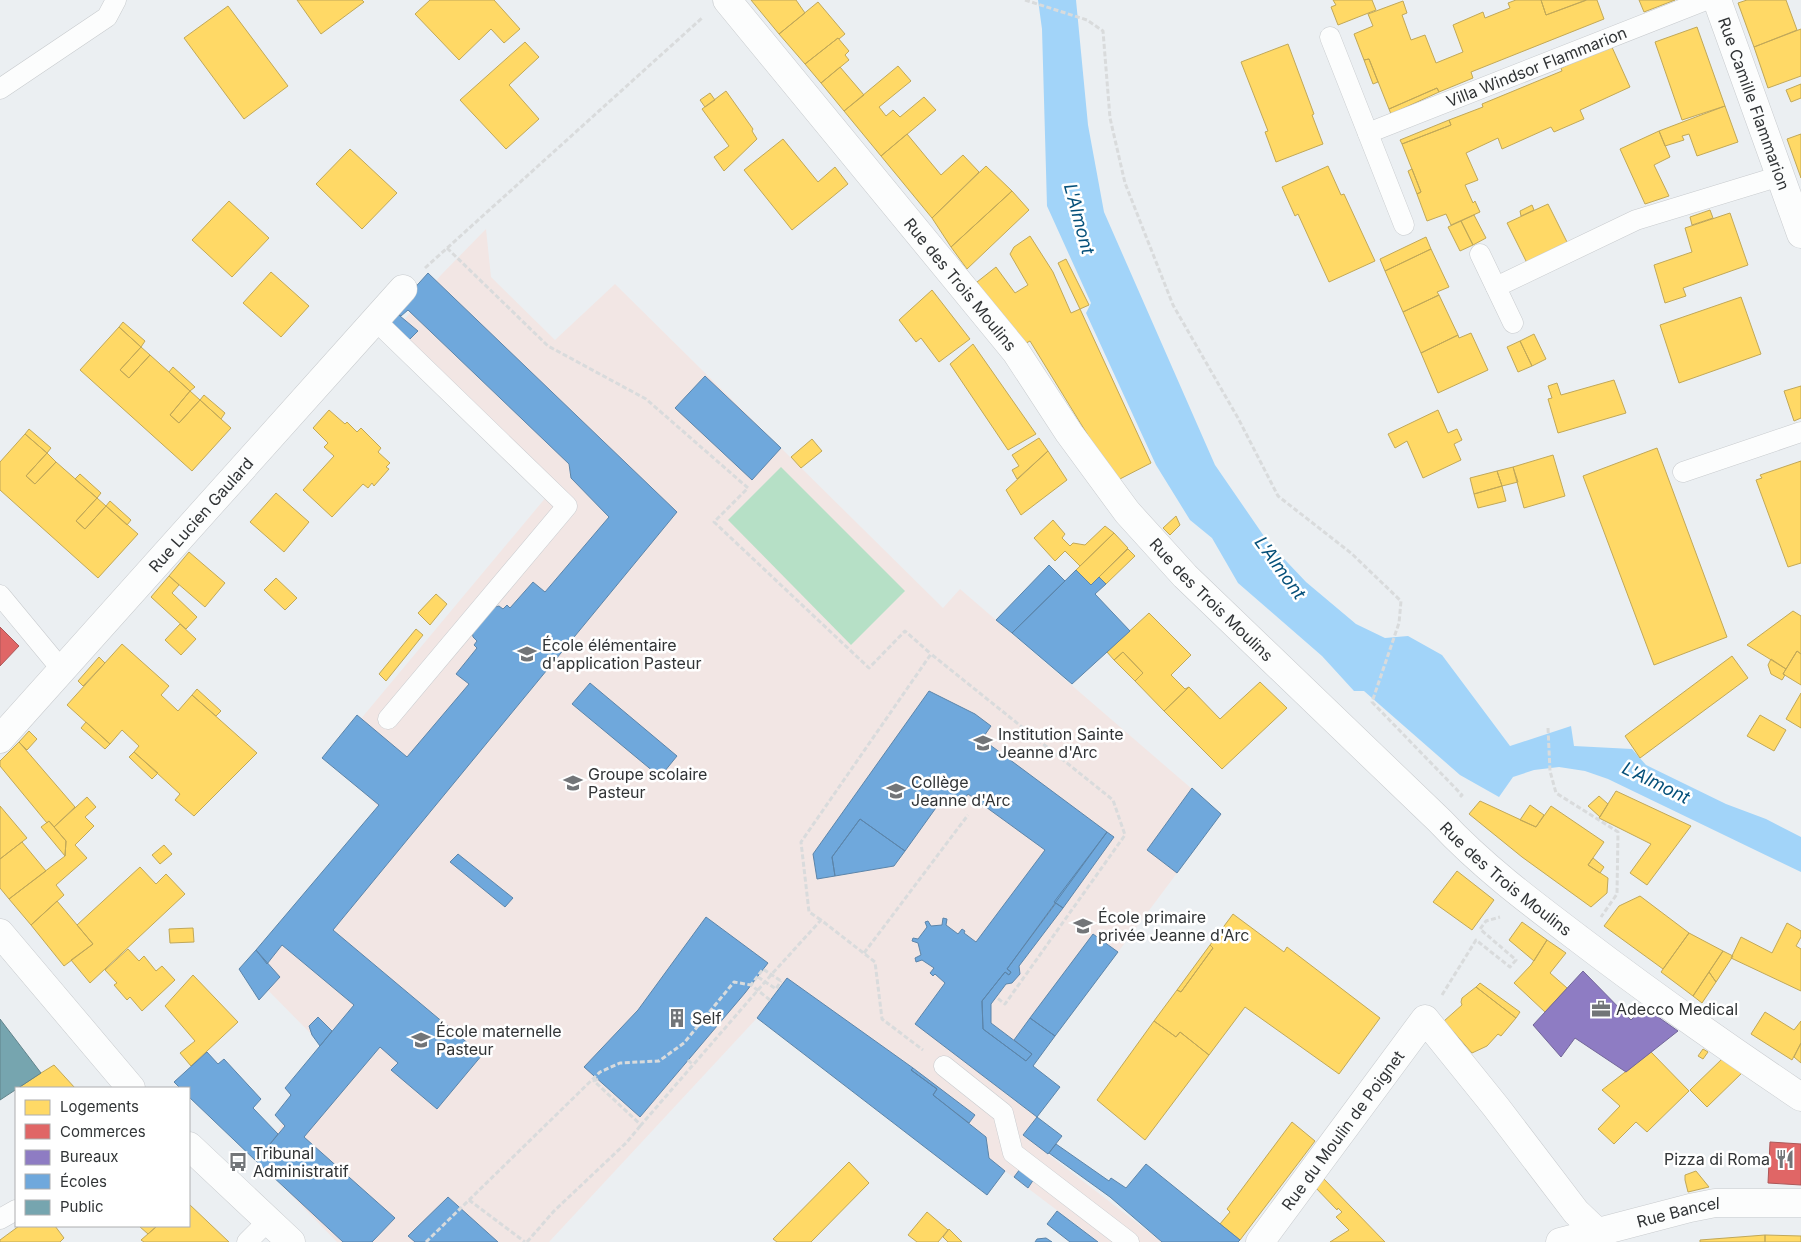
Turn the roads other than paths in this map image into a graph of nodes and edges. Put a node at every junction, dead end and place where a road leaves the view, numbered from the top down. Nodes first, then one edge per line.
1 (116, 0) edge
2 (727, 0) edge
3 (1706, 0) edge
4 (1717, 0) edge
5 (1330, 37) dead end
6 (0, 89) edge
7 (1368, 133) junction
8 (1780, 176) junction
9 (1404, 225) dead end
10 (1801, 234) edge
11 (1480, 254) dead end
12 (1496, 287) junction
13 (403, 289) road end
14 (375, 320) junction
15 (1513, 323) dead end
16 (1801, 432) edge
17 (1683, 472) dead end
18 (0, 594) edge
19 (62, 670) junction
20 (388, 719) dead end
21 (0, 739) edge
22 (0, 933) edge
23 (944, 1066) road end
24 (130, 1087) edge
25 (1801, 1097) edge
26 (190, 1147) edge
27 (1801, 1203) edge
28 (15, 1211) edge
29 (0, 1219) edge
30 (268, 1221) junction
31 (1597, 1232) junction
32 (247, 1242) edge
33 (291, 1242) edge
34 (1129, 1242) edge
35 (1260, 1242) edge
36 (1560, 1242) edge

1 - 6 lane
2 - 25 street, Rue des Trois Moulins
3 - 7 lane, Villa Windsor Flammarion
4 - 8 street, Rue Camille Flammarion
5 - 7 lane
7 - 9 lane
8 - 10 street, Rue Camille Flammarion
8 - 12 lane
11 - 12 lane
12 - 15 lane
13 - 14 street, Rue Lucien Gaulard
14 - 19 street, Rue Lucien Gaulard
14 - 20 lane
16 - 17 lane
18 - 19 lane
19 - 21 street, Rue Lucien Gaulard
22 - 24 street
23 - 34 lane
26 - 30 street
27 - 31 street, Rue Bancel
28 - 29 lane
30 - 32 lane
30 - 33 street
31 - 35 street, Rue du Moulin de Poignet
31 - 36 street, Rue Bancel

